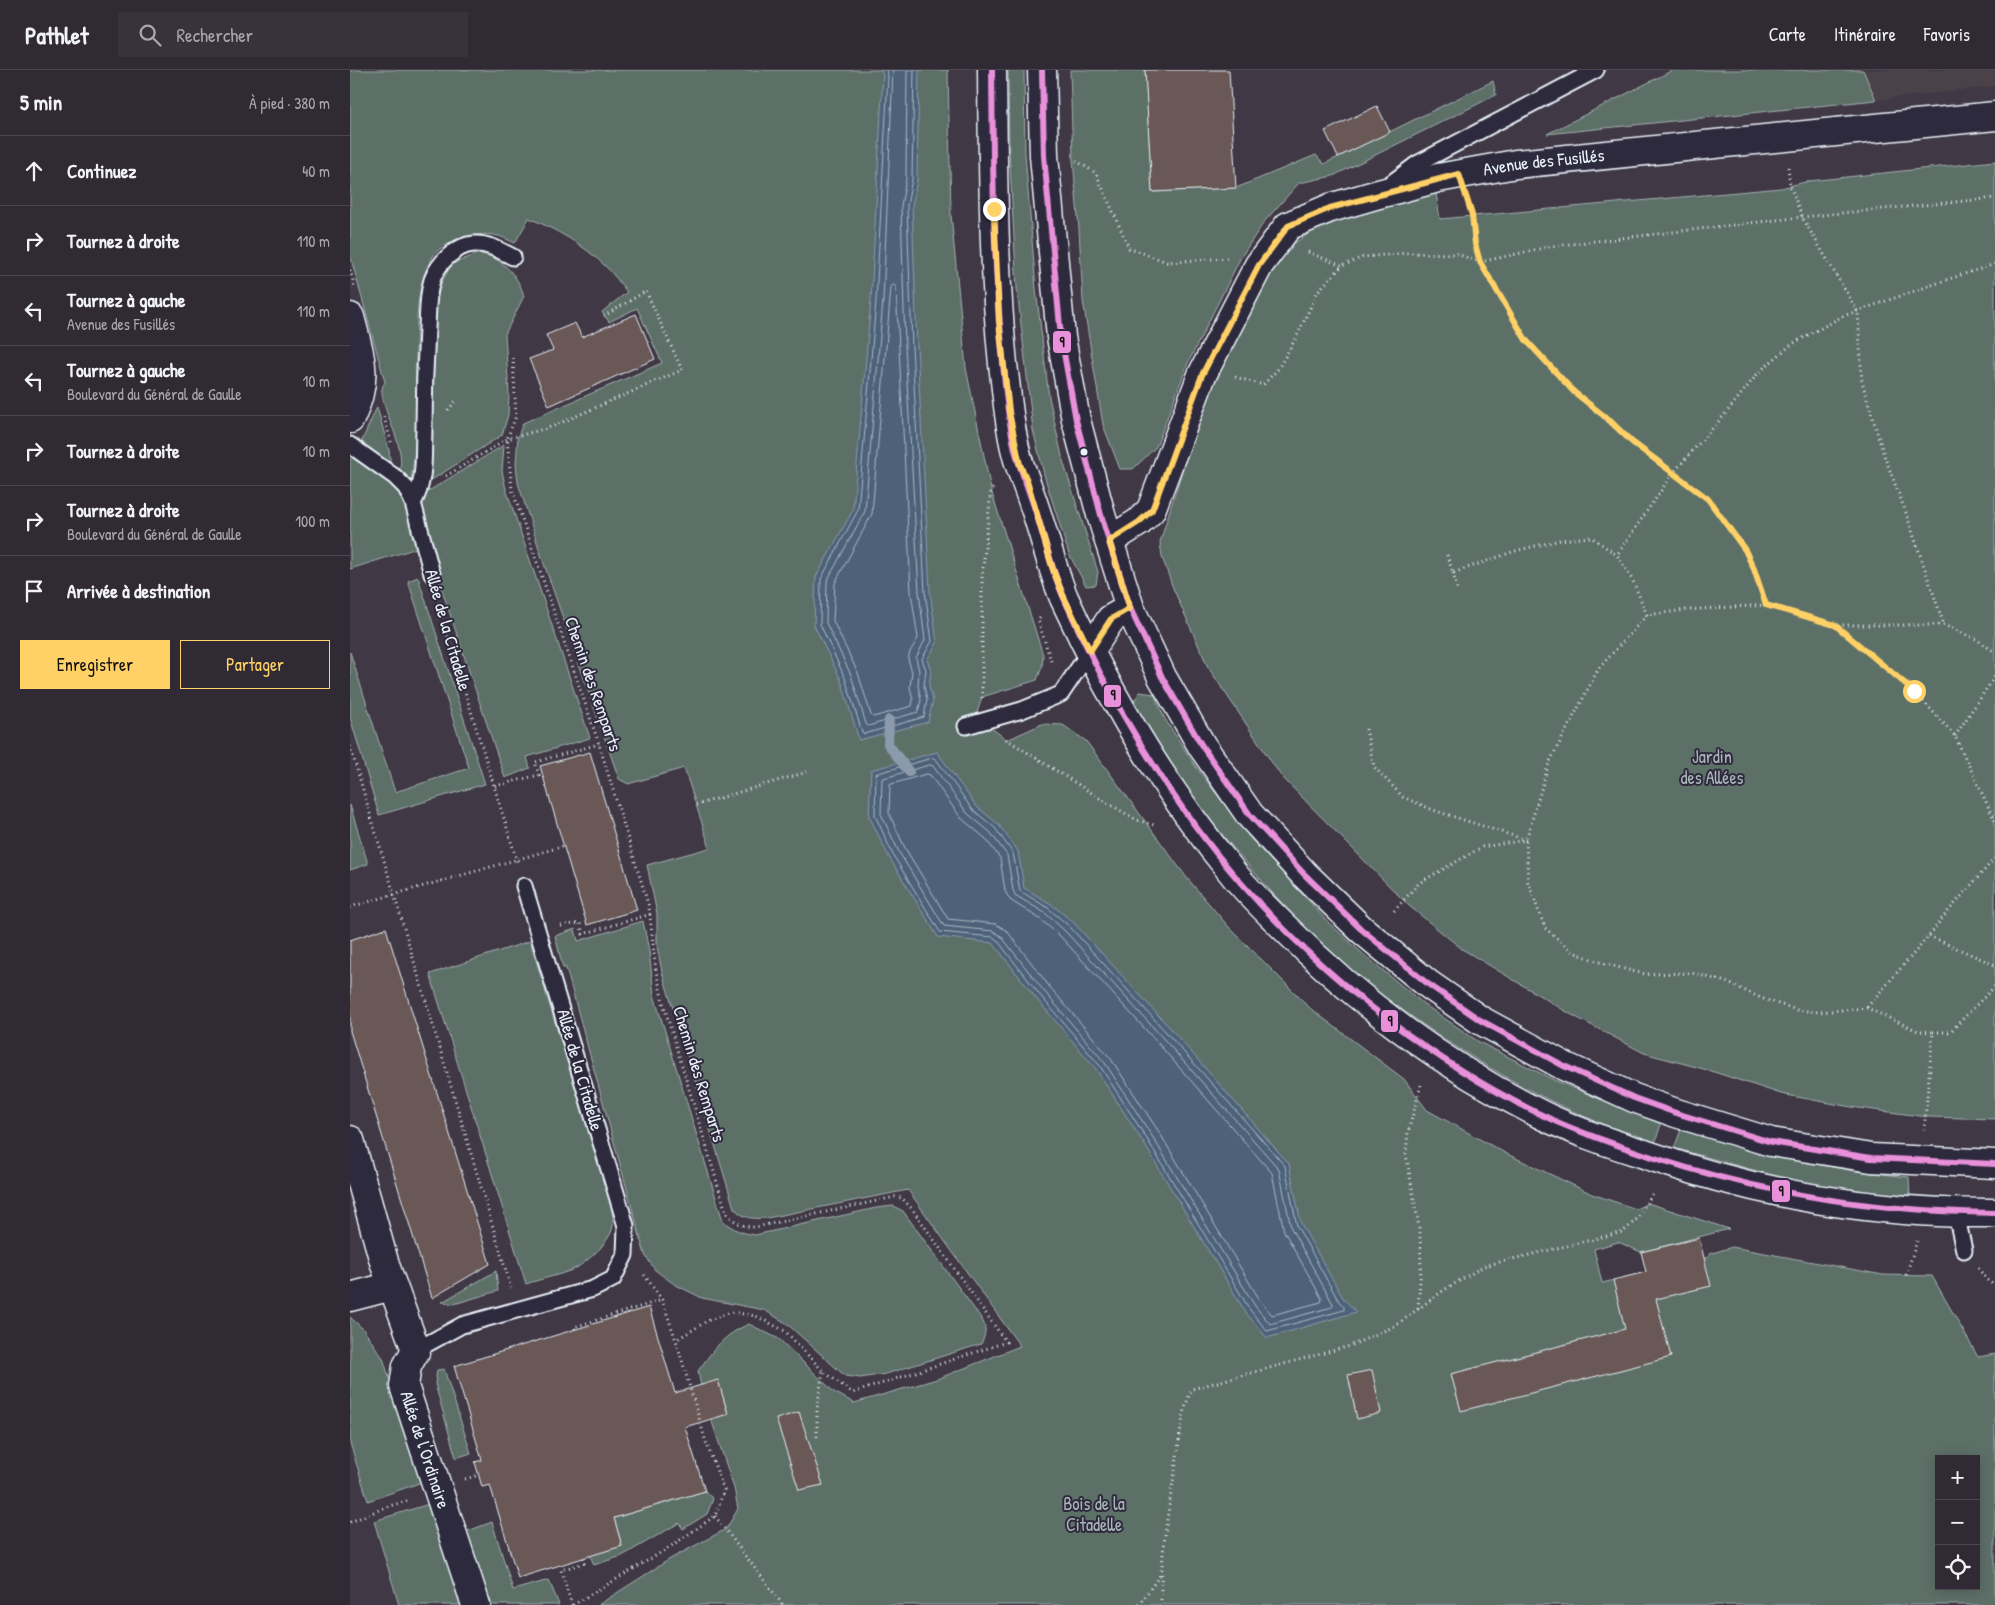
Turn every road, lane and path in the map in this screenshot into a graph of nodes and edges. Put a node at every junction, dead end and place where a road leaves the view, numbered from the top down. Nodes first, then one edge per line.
1 (992, 70) edge
2 (1042, 70) edge
3 (1596, 70) edge
4 (1995, 116) edge
5 (1784, 137) junction
6 (1073, 160) dead end
7 (1459, 174) junction
8 (1375, 195) junction
9 (1995, 198) edge
10 (1802, 217) junction
11 (513, 257) dead end
12 (1232, 258) dead end
13 (1480, 262) junction
14 (1995, 264) edge
15 (1858, 312) junction
16 (604, 316) dead end
17 (350, 317) edge
18 (514, 358) dead end
19 (1232, 376) dead end
20 (350, 418) edge
21 (507, 439) junction
22 (350, 445) edge
23 (1020, 465) junction
24 (1673, 473) junction
25 (442, 479) dead end
26 (413, 504) junction
27 (1109, 541) junction
28 (1447, 555) dead end
29 (1617, 555) junction
30 (1454, 573) junction
31 (432, 574) joint
32 (1458, 592) dead end
33 (1766, 605) junction
34 (1130, 608) junction
35 (1647, 615) junction
36 (1042, 616) dead end
37 (1835, 625) junction
38 (1944, 625) junction
39 (1090, 651) junction
40 (1995, 652) edge
41 (1995, 676) edge
42 (1061, 694) junction
43 (985, 722) junction
44 (966, 726) dead end
45 (1366, 730) dead end
46 (1956, 736) junction
47 (599, 744) junction
48 (350, 746) edge
49 (807, 772) dead end
50 (495, 786) junction
51 (696, 805) dead end
52 (1995, 821) edge
53 (1154, 825) dead end
54 (1526, 840) junction
55 (564, 846) dead end
56 (1995, 858) edge
57 (517, 859) junction
58 (524, 886) dead end
59 (394, 895) junction
60 (350, 907) edge
61 (1394, 911) dead end
62 (651, 914) junction
63 (580, 922) dead end
64 (1929, 936) junction
65 (1995, 965) edge
66 (1995, 986) edge
67 (1867, 1008) junction
68 (1934, 1032) junction
69 (1421, 1085) dead end
70 (1924, 1127) dead end
71 (350, 1142) edge
72 (1995, 1164) edge
73 (1652, 1194) dead end
74 (1995, 1213) edge
75 (1956, 1214) junction
76 (1916, 1248) dead end
77 (1964, 1250) dead end
78 (625, 1255) junction
79 (1906, 1275) dead end
80 (392, 1286) junction
81 (350, 1297) edge
82 (662, 1300) junction
83 (1418, 1308) junction
84 (517, 1310) junction
85 (575, 1330) dead end
86 (676, 1340) junction
87 (416, 1350) junction
88 (823, 1371) junction
89 (817, 1436) dead end
90 (479, 1475) dead end
91 (467, 1478) dead end
92 (438, 1490) junction
93 (716, 1516) junction
94 (350, 1522) edge
95 (582, 1558) dead end
96 (1160, 1574) junction
97 (476, 1605) edge
98 (572, 1605) edge
99 (783, 1605) edge
100 (1139, 1605) edge
101 (1161, 1605) edge

1 - 23 main road
2 - 27 main road
3 - 8 lane
4 - 5 main road, Avenue des Fusillés
5 - 7 main road, Avenue des Fusillés
5 - 10 path
6 - 12 path
7 - 8 main road, Avenue des Fusillés
7 - 13 path
8 - 27 main road, Avenue des Fusillés
9 - 10 path
10 - 13 path
10 - 15 path
11 - 26 lane
13 - 19 path
13 - 24 path
14 - 15 path
15 - 24 path
15 - 38 path
16 - 21 path
17 - 20 main road
18 - 21 path, Chemin des Remparts
21 - 25 path
21 - 47 path, Chemin des Remparts
22 - 26 lane, Allée de la Citadelle
23 - 39 main road
23 - 43 path
24 - 29 path
24 - 33 path
26 - 31 lane, Allée de la Citadelle
27 - 34 main road
28 - 30 path
29 - 30 path
29 - 35 path
30 - 32 path
31 - 50 path, Allée de la Citadelle
33 - 35 path
33 - 37 path
34 - 39 main road
34 - 72 main road
35 - 54 path
36 - 42 path
37 - 38 path
37 - 46 path
38 - 40 path
39 - 42 lane
39 - 75 main road
41 - 46 path
42 - 43 lane
43 - 44 lane
43 - 53 path
45 - 54 path
46 - 52 path
47 - 50 path
47 - 62 path, Chemin des Remparts
48 - 59 path
49 - 51 path
50 - 57 path, Allée de la Citadelle
54 - 61 path
54 - 67 path
55 - 57 path
56 - 64 path
57 - 59 path
58 - 78 lane, Allée de la Citadelle
59 - 60 path
59 - 84 path
62 - 63 path
62 - 88 path, Chemin des Remparts
64 - 65 path
64 - 67 path
66 - 68 path
67 - 68 path
68 - 70 path
69 - 83 path
71 - 80 main road
73 - 83 path
74 - 75 main road
75 - 77 lane
76 - 79 path
78 - 82 path
78 - 84 lane
80 - 81 main road
80 - 87 main road
82 - 85 path
82 - 86 path
83 - 96 path
84 - 87 lane
86 - 88 path
86 - 93 path
87 - 92 main road, Allée de l'Ordinaire
88 - 89 path
90 - 91 path
92 - 94 path
92 - 97 main road, Allée de l'Ordinaire
93 - 98 path
93 - 99 path
95 - 98 path
96 - 100 path
96 - 101 path

